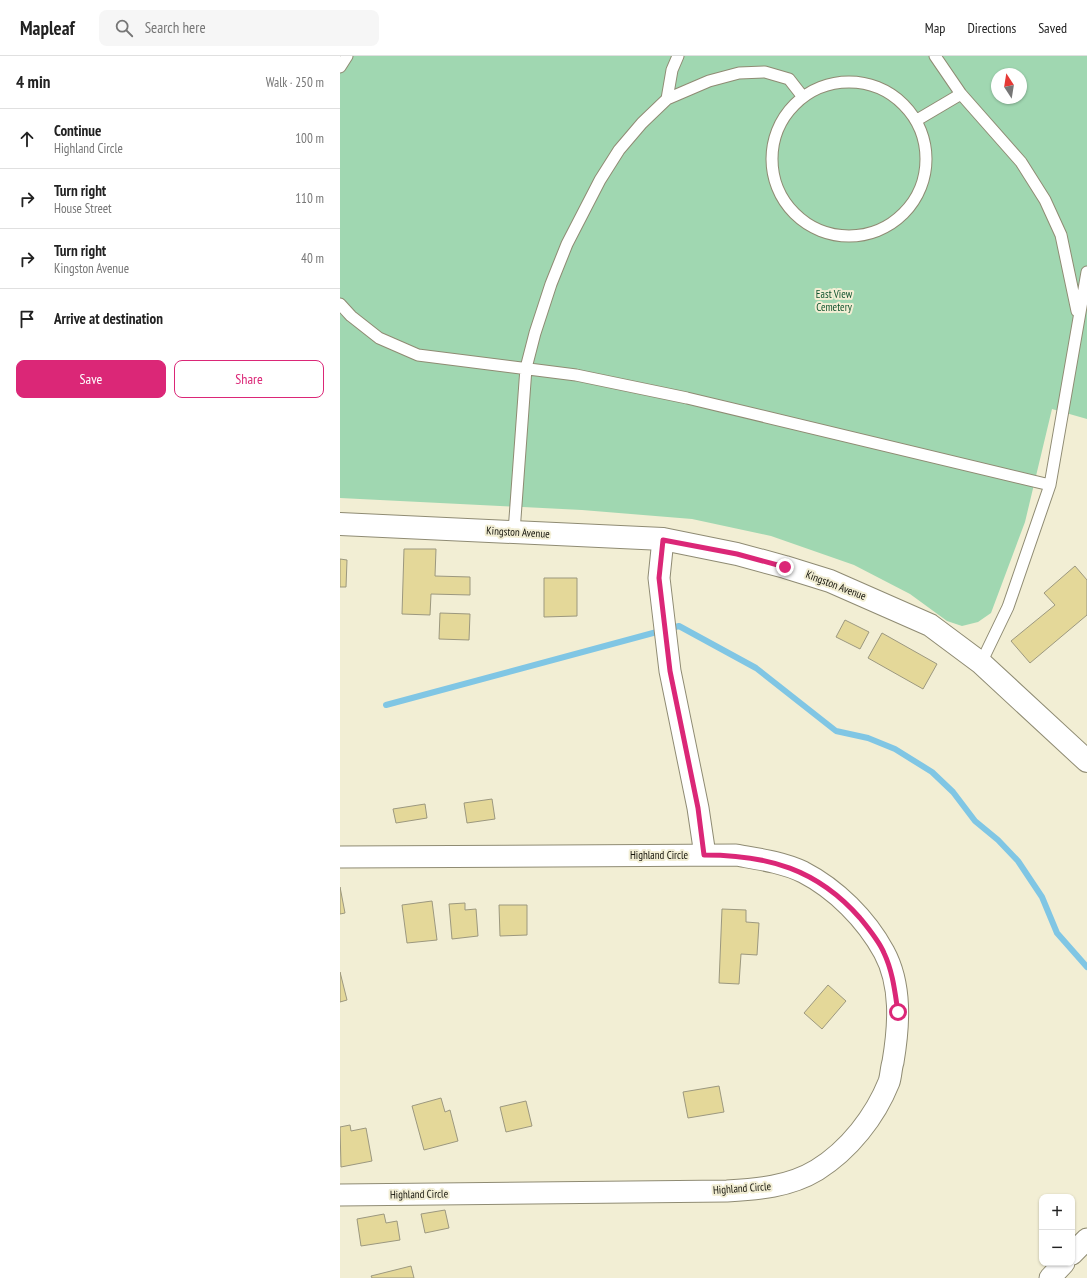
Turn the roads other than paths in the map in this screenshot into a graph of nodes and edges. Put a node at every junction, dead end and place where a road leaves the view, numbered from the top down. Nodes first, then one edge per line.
1 (347, 56) edge
2 (678, 56) edge
3 (935, 56) edge
4 (340, 67) edge
5 (961, 94) junction
6 (803, 97) junction
7 (666, 99) junction
8 (917, 120) junction
9 (1087, 272) edge
10 (340, 304) edge
11 (1079, 320) junction
12 (526, 368) junction
13 (1050, 485) junction
14 (340, 524) edge
15 (514, 532) junction
16 (663, 540) junction
17 (981, 663) junction
18 (1087, 761) edge
19 (704, 855) junction
20 (340, 857) edge
21 (340, 1195) edge
22 (1087, 1239) edge
23 (1075, 1251) edge
24 (1061, 1266) edge
25 (1050, 1278) edge

1 - 4 lane
2 - 7 lane
3 - 5 lane
5 - 8 lane
5 - 11 lane
6 - 7 lane
6 - 8 lane
6 - 8 lane
7 - 12 lane
9 - 11 lane
10 - 12 lane
11 - 13 lane
12 - 13 lane
12 - 15 lane
13 - 17 lane
14 - 15 street, Kingston Avenue
15 - 16 street, Kingston Avenue
16 - 17 street, Kingston Avenue
16 - 19 street
17 - 18 street, Kingston Avenue
19 - 20 street, Highland Circle
19 - 21 street, Highland Circle
22 - 23 street
24 - 25 street

